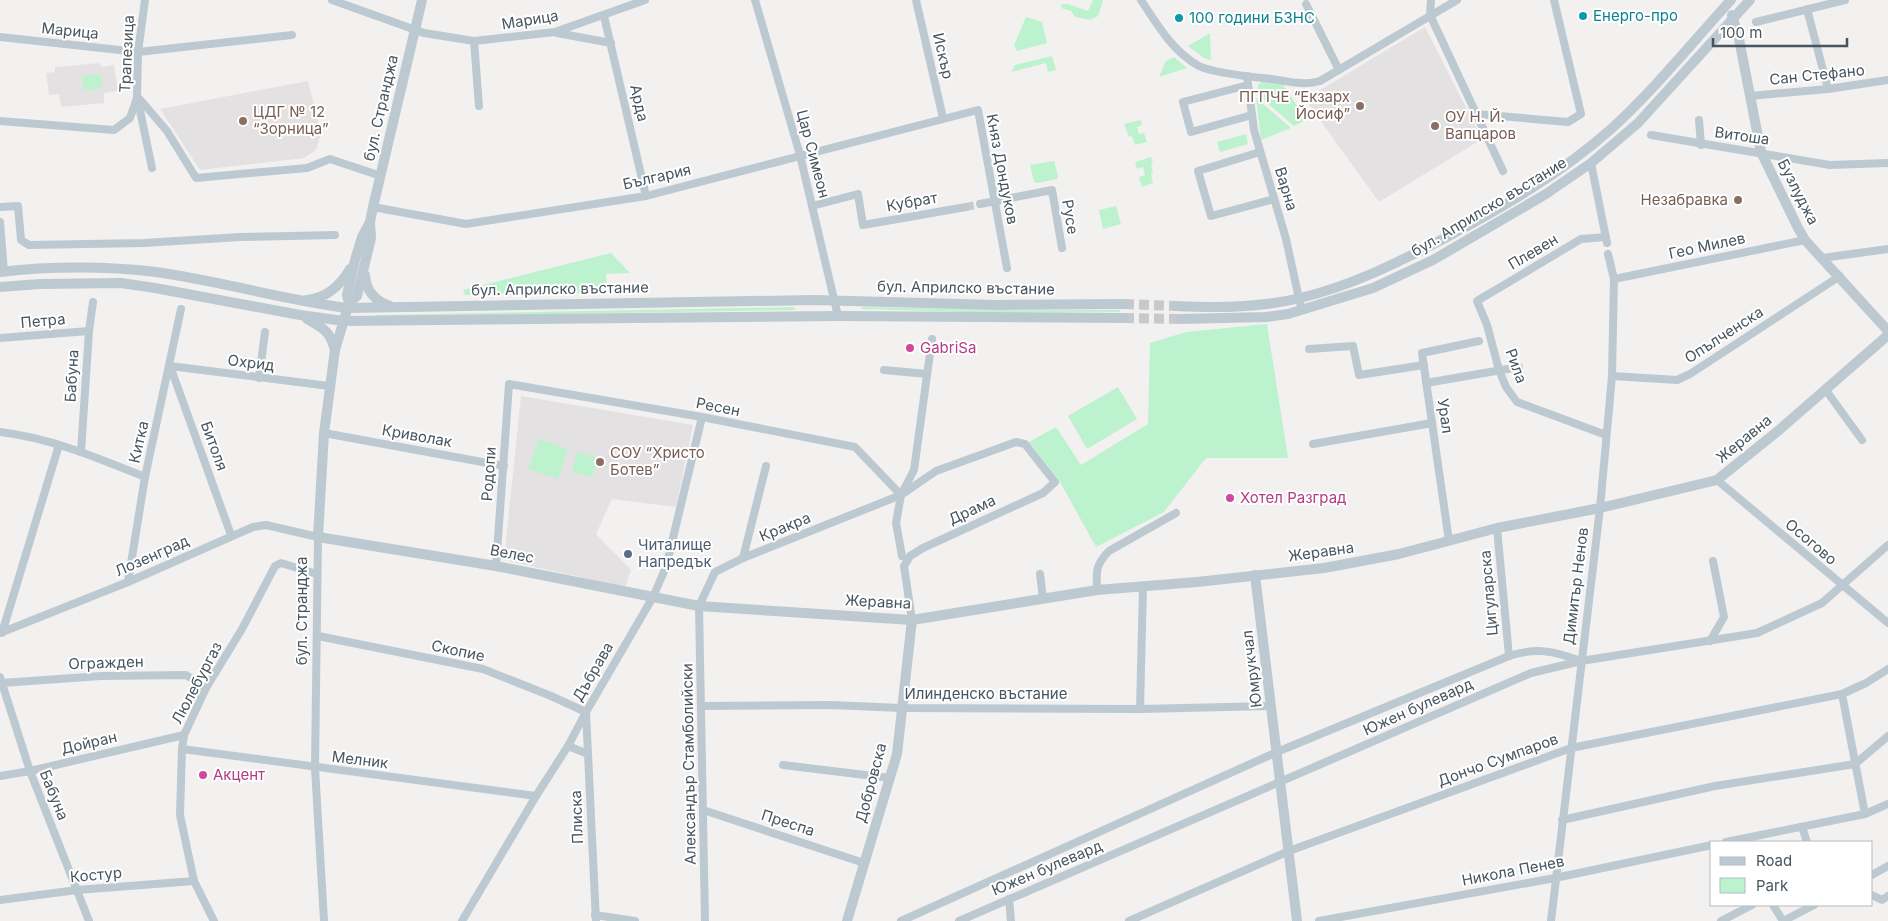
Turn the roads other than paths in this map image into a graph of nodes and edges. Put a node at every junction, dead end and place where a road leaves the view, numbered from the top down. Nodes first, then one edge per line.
1 (145, 0) edge
2 (332, 0) edge
3 (422, 0) edge
4 (645, 0) edge
5 (755, 0) edge
6 (916, 0) edge
7 (1141, 0) edge
8 (1431, 0) edge
9 (1457, 0) edge
10 (1564, 0) edge
11 (1750, 0) edge
12 (1845, 0) edge
13 (1555, 1) edge
14 (1728, 3) edge
15 (1306, 4) dead end
16 (1807, 9) junction
17 (1430, 15) junction
18 (604, 16) junction
19 (1734, 18) junction
20 (1756, 22) dead end
21 (415, 30) junction
22 (555, 32) junction
23 (292, 35) dead end
24 (0, 37) edge
25 (474, 42) junction
26 (611, 43) junction
27 (138, 52) junction
28 (1339, 70) junction
29 (1248, 80) junction
30 (1888, 80) edge
31 (1828, 89) junction
32 (137, 96) junction
33 (1750, 96) junction
34 (479, 106) dead end
35 (1476, 114) junction
36 (1252, 115) junction
37 (943, 118) junction
38 (1699, 120) dead end
39 (0, 121) edge
40 (1651, 135) dead end
41 (1701, 144) junction
42 (1260, 152) junction
43 (1761, 152) junction
44 (800, 155) junction
45 (1591, 163) junction
46 (1888, 163) edge
47 (152, 168) dead end
48 (1504, 171) dead end
49 (381, 176) junction
50 (646, 196) junction
51 (1274, 199) junction
52 (995, 201) junction
53 (980, 204) tunnel mouth
54 (812, 206) junction
55 (0, 207) edge
56 (373, 207) junction
57 (966, 207) tunnel mouth
58 (0, 222) edge
59 (370, 222) junction
60 (335, 235) dead end
61 (1805, 240) junction
62 (1062, 248) dead end
63 (1888, 249) edge
64 (1608, 254) dead end
65 (1822, 258) junction
66 (355, 260) junction
67 (1007, 268) dead end
68 (364, 269) junction
69 (2, 272) edge
70 (1840, 276) junction
71 (1614, 279) junction
72 (0, 287) edge
73 (1299, 298) junction
74 (834, 300) junction
75 (300, 301) junction
76 (1477, 301) joint
77 (93, 302) dead end
78 (1124, 304) tunnel mouth
79 (348, 305) junction
80 (1176, 306) tunnel mouth
81 (393, 307) junction
82 (181, 309) dead end
83 (1302, 310) junction
84 (300, 315) junction
85 (838, 316) junction
86 (1124, 318) tunnel mouth
87 (1181, 319) tunnel mouth
88 (344, 321) junction
89 (89, 331) junction
90 (266, 332) dead end
91 (1888, 333) edge
92 (0, 338) edge
93 (932, 339) dead end
94 (1479, 341) dead end
95 (1309, 349) dead end
96 (335, 350) junction
97 (1424, 365) junction
98 (170, 366) junction
99 (1519, 367) dead end
100 (884, 370) dead end
101 (1499, 370) junction
102 (927, 374) junction
103 (1612, 376) junction
104 (259, 378) junction
105 (1426, 383) junction
106 (509, 384) joint
107 (329, 386) junction
108 (1825, 389) junction
109 (702, 418) junction
110 (1432, 423) junction
111 (0, 432) edge
112 (324, 433) junction
113 (1606, 435) junction
114 (1862, 440) dead end
115 (1314, 444) dead end
116 (59, 445) junction
117 (81, 452) junction
118 (504, 466) junction
119 (766, 466) dead end
120 (145, 477) junction
121 (1717, 480) junction
122 (1055, 482) joint
123 (901, 495) junction
124 (1600, 508) junction
125 (1176, 513) dead end
126 (1497, 528) junction
127 (231, 535) junction
128 (318, 536) junction
129 (1449, 541) junction
130 (1888, 545) edge
131 (902, 556) dead end
132 (743, 558) junction
133 (1714, 562) dead end
134 (496, 566) junction
135 (317, 574) junction
136 (1040, 574) dead end
137 (1255, 575) junction
138 (128, 582) junction
139 (1841, 585) junction
140 (1143, 586) junction
141 (1096, 590) junction
142 (653, 597) junction
143 (1043, 598) junction
144 (699, 606) junction
145 (912, 620) junction
146 (1888, 623) edge
147 (1, 633) edge
148 (318, 636) junction
149 (1710, 641) junction
150 (1508, 656) junction
151 (1580, 661) junction
152 (1888, 669) edge
153 (1, 680) edge
154 (206, 688) junction
155 (1842, 694) junction
156 (702, 706) junction
157 (1271, 706) junction
158 (902, 708) junction
159 (1140, 709) junction
160 (586, 712) junction
161 (184, 734) junction
162 (1888, 736) edge
163 (568, 746) junction
164 (1571, 748) junction
165 (182, 749) junction
166 (588, 754) junction
167 (1277, 756) junction
168 (1856, 764) junction
169 (783, 765) dead end
170 (315, 768) junction
171 (30, 771) junction
172 (0, 776) edge
173 (890, 778) junction
174 (1280, 779) junction
175 (536, 796) junction
176 (1888, 804) edge
177 (703, 810) junction
178 (1865, 814) junction
179 (1562, 820) junction
180 (1802, 827) junction
181 (1731, 841) edge
182 (1807, 841) edge
183 (1710, 845) edge
184 (1289, 851) junction
185 (864, 863) junction
186 (1888, 866) edge
187 (1873, 874) edge
188 (1555, 878) junction
189 (194, 881) junction
190 (77, 890) junction
191 (1873, 896) edge
192 (1888, 896) edge
193 (1009, 899) junction
194 (0, 900) edge
195 (1750, 906) edge
196 (1774, 906) edge
197 (1812, 906) edge
198 (595, 918) edge
199 (213, 920) edge
200 (89, 921) edge
201 (324, 921) edge
202 (462, 921) edge
203 (635, 921) edge
204 (705, 921) edge
205 (847, 921) edge
206 (901, 921) edge
207 (960, 921) edge
208 (1011, 921) edge
209 (1129, 921) edge
210 (1297, 921) edge
211 (1319, 921) edge
212 (1551, 921) edge
213 (1721, 921) edge
214 (1783, 921) edge

1 - 27 street, Трапезица
2 - 21 street, Марица
3 - 21 street, бул. Странджа
4 - 18 street, Марица
5 - 44 street, Цар Симеон
6 - 37 street, Искър
7 - 29 street
8 - 17 street
9 - 17 street
10 - 13 street
11 - 19 street, бул. Априлско въстание
12 - 16 street
13 - 35 street
14 - 19 street
14 - 73 street, бул. Априлско въстание
15 - 28 street
16 - 20 street
16 - 31 street
17 - 28 street
17 - 35 street
18 - 22 street, Марица
18 - 26 street, Арда
19 - 33 street, Бузлуджа
19 - 45 street, бул. Априлско въстание
21 - 25 street, Марица
21 - 49 street, бул. Странджа
22 - 25 street, Марица
22 - 26 street
23 - 27 street, Марица
24 - 27 street, Марица
25 - 34 street
26 - 50 street, Арда
27 - 32 street, Трапезица
28 - 29 street
29 - 36 street, Варна
29 - 36 street
30 - 31 street, Сан Стефано
31 - 33 street, Сан Стефано
32 - 39 street
32 - 47 street, Трапезица
32 - 49 street
33 - 43 street, Бузлуджа
35 - 48 street
36 - 42 street, Варна
37 - 44 street, България
37 - 52 street, Княз Дондуков
38 - 41 street
40 - 41 street, Витоша
41 - 43 street, Витоша
42 - 51 street, Варна
42 - 51 street
43 - 46 street, Витоша
43 - 61 street, Бузлуджа
44 - 50 street, България
44 - 54 street, Цар Симеон
45 - 76 street, Плевен
45 - 83 street, бул. Априлско въстание
49 - 56 street, бул. Странджа
50 - 56 street, България
51 - 73 street, Варна
52 - 53 street
52 - 62 street, Русе
52 - 67 street, Княз Дондуков
54 - 57 street, Кубрат
54 - 74 street, Цар Симеон
55 - 60 street
56 - 59 street, бул. Странджа
58 - 69 street
59 - 66 street, бул. Странджа
59 - 68 street, бул. Странджа
61 - 65 street, Бузлуджа
61 - 71 street, Гео Милев
63 - 65 street
64 - 71 street, Димитър Ненов
65 - 70 street, Бузлуджа
66 - 75 street
66 - 79 street, бул. Странджа
68 - 79 street, бул. Странджа
68 - 81 street
69 - 75 street, бул. Априлско въстание
70 - 91 street, Бузлуджа
70 - 103 street, Опълченска
71 - 103 street, Димитър Ненов
72 - 84 street, бул. Априлско въстание
73 - 80 street, бул. Априлско въстание
73 - 83 street, Варна
74 - 78 street, бул. Априлско въстание
74 - 81 street, бул. Априлско въстание
74 - 85 street, Цар Симеон
75 - 79 street, бул. Априлско въстание
76 - 101 street, Рила
77 - 89 street, Бабуна
79 - 81 street, бул. Априлско въстание
79 - 88 street, бул. Странджа
82 - 98 street, Китка
83 - 87 street, бул. Априлско въстание
84 - 88 street, бул. Априлско въстание
84 - 96 street
85 - 86 street, бул. Априлско въстание
85 - 88 street, бул. Априлско въстание
88 - 96 street, бул. Странджа
89 - 92 street, Петра
89 - 117 street, Бабуна
90 - 104 street
91 - 108 street, Жеравна
93 - 102 street
94 - 97 street
95 - 97 street
96 - 107 street, бул. Странджа
97 - 105 street, Урал
98 - 104 street, Охрид
98 - 120 street, Китка
98 - 127 street, Битоля
99 - 101 street
100 - 102 street
101 - 105 street
101 - 113 street, Рила
102 - 123 street
103 - 113 street, Димитър Ненов
104 - 107 street, Охрид
105 - 110 street, Урал
106 - 109 street, Ресен
106 - 118 street, Родопи
107 - 112 street, бул. Странджа
108 - 114 street
108 - 121 street, Жеравна
109 - 123 street, Ресен
109 - 142 street, Дъбрава
110 - 115 street
110 - 129 street, Урал
111 - 116 street
112 - 118 street, Криволак
112 - 128 street, бул. Странджа
113 - 124 street, Димитър Ненов
116 - 117 street
116 - 147 street
117 - 120 street
118 - 134 street, Родопи
119 - 132 street
120 - 138 street, Китка
121 - 124 street, Жеравна
121 - 139 street, Осогово
122 - 123 street, Кракра
122 - 145 street, Драма
123 - 131 street
123 - 132 street, Кракра
124 - 126 street, Жеравна
124 - 151 street, Димитър Ненов
125 - 141 street
126 - 129 street, Жеравна
126 - 150 street, Цигуларска
127 - 128 street, Лозенград
127 - 138 street, Лозенград
128 - 134 street, Велес
128 - 135 street, бул. Странджа
129 - 137 street, Жеравна
130 - 139 street, Южен булевард
132 - 144 street, Кракра
133 - 149 street
134 - 142 street, Велес
135 - 148 street, бул. Странджа
135 - 154 street, Люлебургаз
136 - 143 street
137 - 140 street, Жеравна
137 - 157 street, Юмрукчал
138 - 147 street, Лозенград
139 - 146 street, Осогово
139 - 149 street, Южен булевард
140 - 141 street, Жеравна
140 - 159 street
141 - 143 street, Жеравна
142 - 144 street, Велес
142 - 160 street, Дъбрава
143 - 145 street, Жеравна
144 - 145 street, Жеравна
144 - 156 street, Александър Стамболийски
145 - 158 street, Добровска
148 - 160 street, Скопие
148 - 170 street, бул. Странджа
149 - 151 street, Южен булевард
150 - 151 street
150 - 167 street
151 - 164 street, Димитър Ненов
151 - 174 street, Южен булевард
152 - 155 street, Дончо Сумпаров
153 - 154 street, Огражден
153 - 171 street, Бабуна
154 - 161 street, Люлебургаз
155 - 164 street, Дончо Сумпаров
155 - 168 street
156 - 158 street, Илинденско въстание
156 - 177 street, Александър Стамболийски
157 - 159 street, Илинденско въстание
157 - 167 street, Юмрукчал
158 - 159 street, Илинденско въстание
158 - 173 street, Добровска
160 - 163 street, Дъбрава
160 - 166 street, Плиска
161 - 165 street, Люлебургаз
161 - 171 street, Дойран
162 - 168 street
163 - 166 street
163 - 175 street, Дъбрава
164 - 179 street, Димитър Ненов
164 - 184 street, Дончо Сумпаров
165 - 170 street, Мелник
165 - 189 street, Люлебургаз
166 - 198 street, Плиска
167 - 174 street, Юмрукчал
167 - 206 street
168 - 178 street
168 - 179 street
169 - 173 street
170 - 175 street, Мелник
170 - 201 street, бул. Странджа
171 - 172 street, Дойран
171 - 190 street, Бабуна
173 - 185 street, Добровска
174 - 184 street
174 - 193 street, Южен булевард
175 - 202 street, Дъбрава
176 - 178 street
177 - 185 street, Преспа
177 - 204 street, Александър Стамболийски
178 - 180 street
179 - 188 street, Димитър Ненов
180 - 181 street
180 - 182 street
183 - 188 street, Никола Пенев
184 - 209 street, Дончо Сумпаров
184 - 210 street
185 - 205 street, Добровска
186 - 187 street
188 - 211 street, Никола Пенев
188 - 212 street, Димитър Ненов
189 - 190 street, Костур
189 - 199 street, Люлебургаз
190 - 194 street, Костур
190 - 200 street, Бабуна
191 - 192 street
193 - 207 street, Южен булевард
193 - 208 street
195 - 213 street
196 - 214 street
197 - 214 street
198 - 203 street

